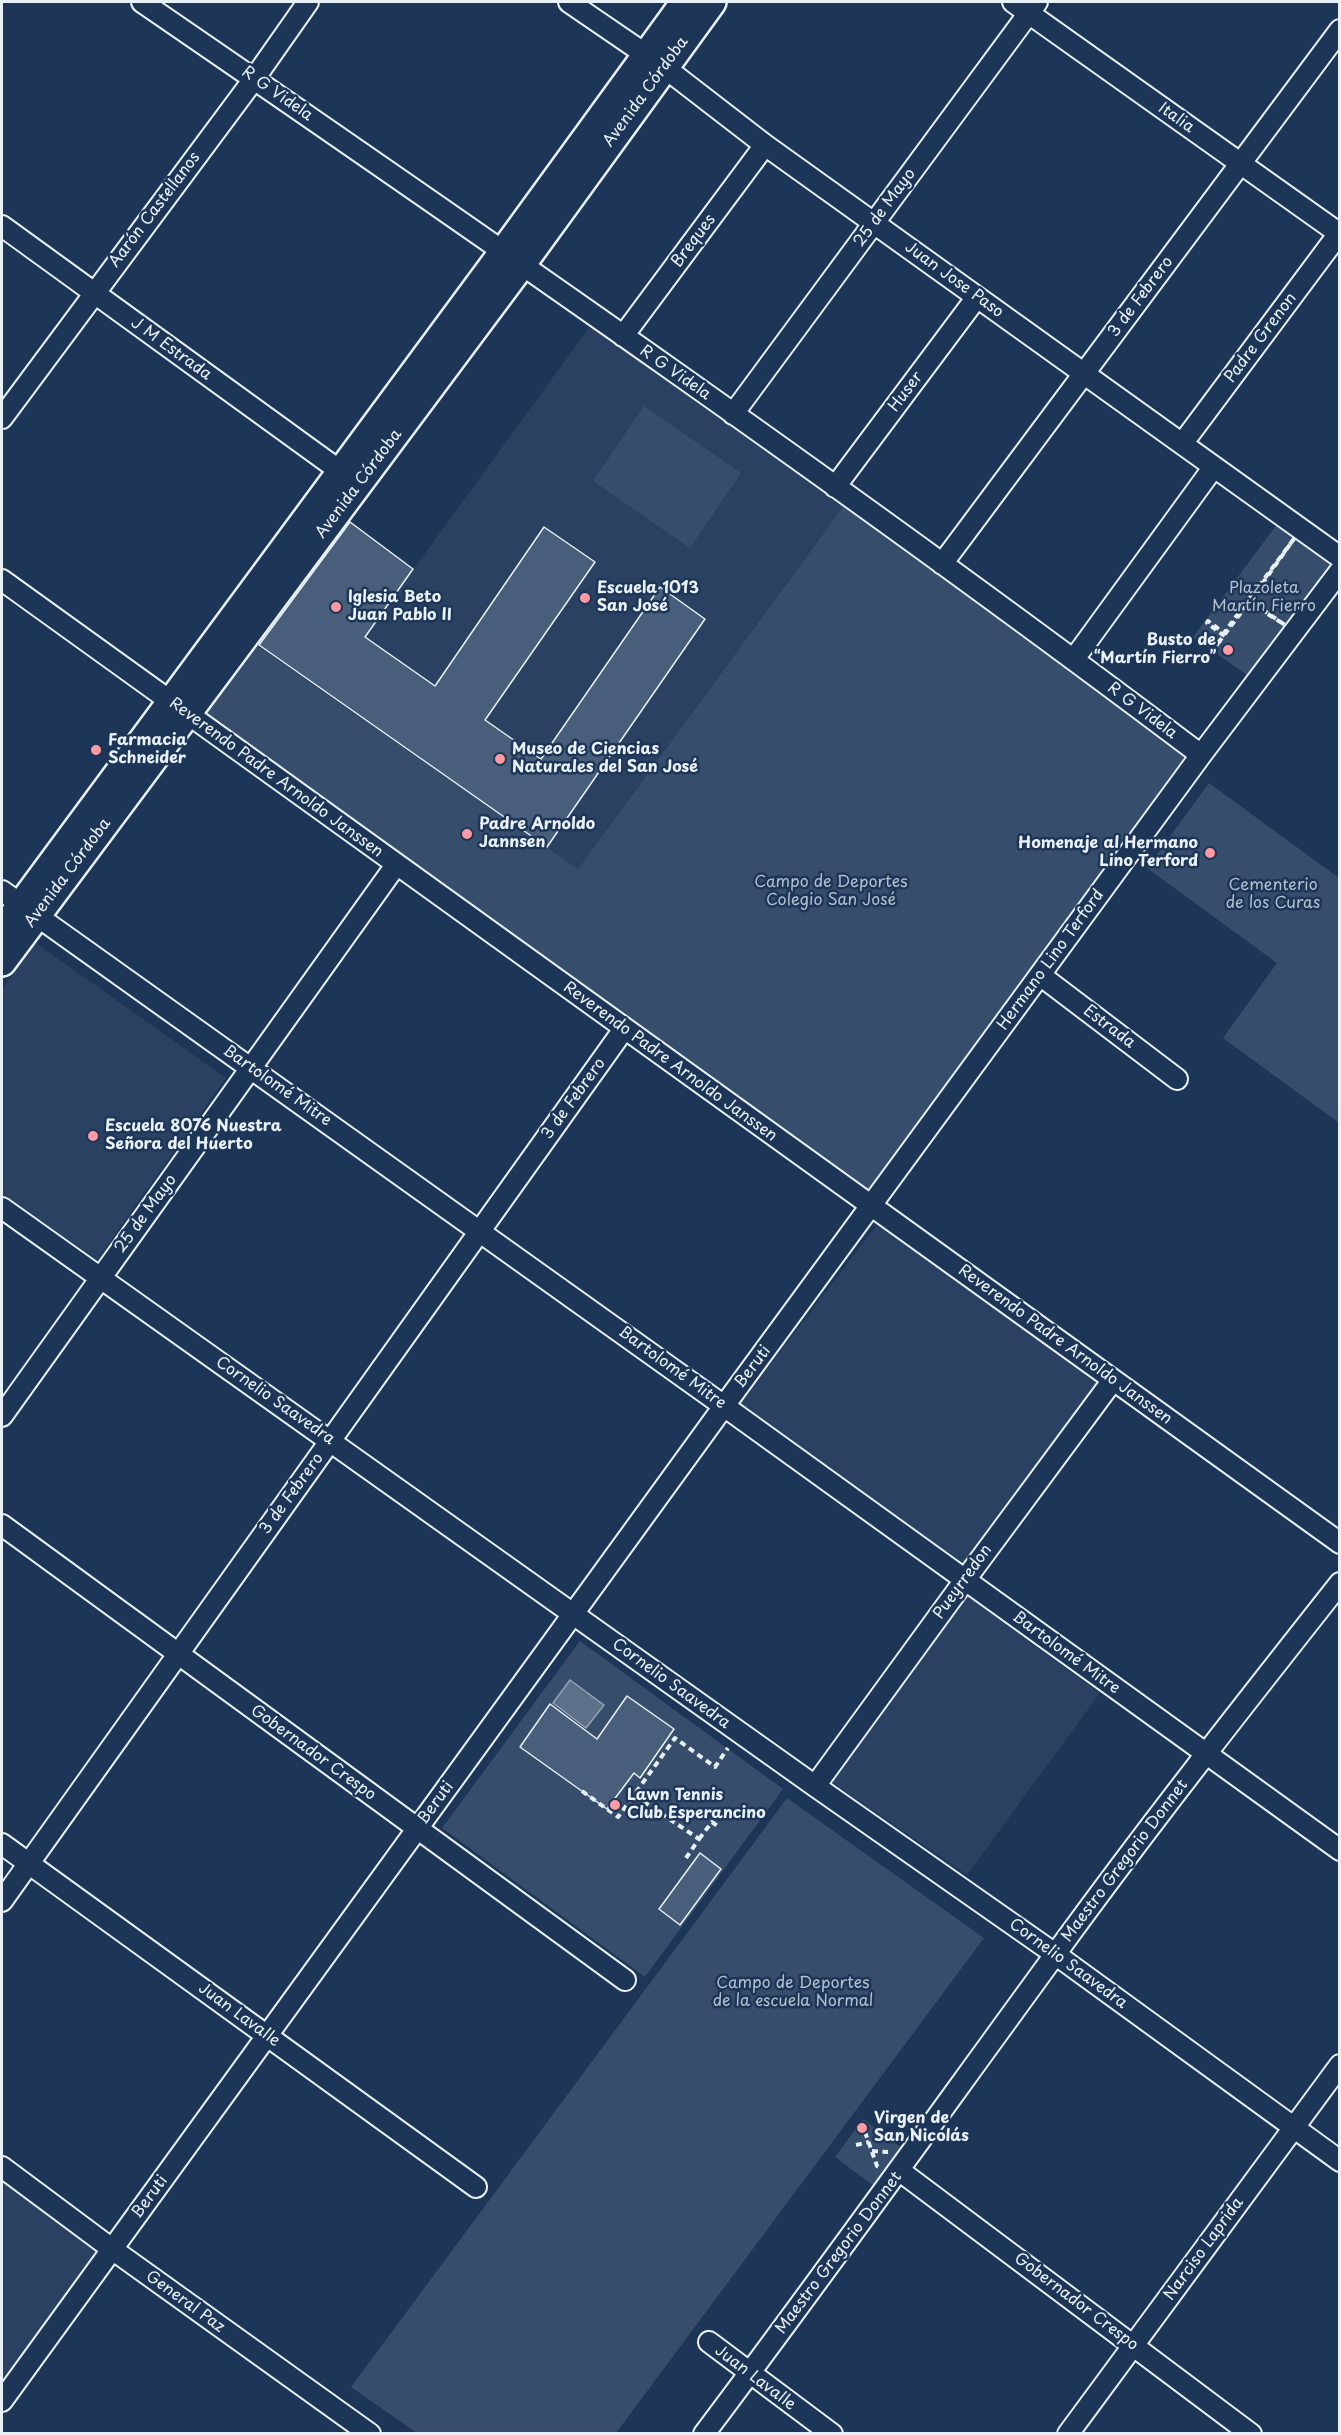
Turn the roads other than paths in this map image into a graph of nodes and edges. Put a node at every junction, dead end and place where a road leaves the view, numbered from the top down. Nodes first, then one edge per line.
1 (142, 2) edge
2 (308, 2) edge
3 (569, 2) edge
4 (685, 2) edge
5 (712, 2) edge
6 (1026, 5) edge
7 (1340, 30) edge
8 (655, 61) junction
9 (254, 79) junction
10 (765, 145) junction
11 (1240, 163) junction
12 (874, 223) junction
13 (2, 226) edge
14 (1339, 233) edge
15 (513, 257) junction
16 (93, 292) junction
17 (977, 297) junction
18 (623, 336) junction
19 (1084, 373) junction
20 (734, 414) junction
21 (2, 418) edge
22 (1182, 444) junction
23 (1213, 468) junction
24 (340, 471) junction
25 (834, 487) junction
26 (1340, 557) edge
27 (942, 564) junction
28 (1340, 571) edge
29 (2, 580) edge
30 (1074, 660) junction
31 (178, 707) junction
32 (1201, 755) junction
33 (396, 865) junction
34 (19, 904) edge
35 (2, 931) edge
36 (2, 962) edge
37 (1040, 975) junction
38 (624, 1029) junction
39 (251, 1067) junction
40 (1177, 1079) dead end
41 (872, 1207) junction
42 (2, 1208) edge
43 (480, 1231) junction
44 (101, 1277) junction
45 (1113, 1380) junction
46 (724, 1406) junction
47 (2, 1416) edge
48 (330, 1441) junction
49 (2, 1525) edge
50 (1340, 1543) edge
51 (965, 1580) junction
52 (1340, 1582) edge
53 (573, 1614) junction
54 (178, 1654) junction
55 (1206, 1753) junction
56 (815, 1786) junction
57 (417, 1829) junction
58 (2, 1844) edge
59 (1340, 1850) edge
60 (29, 1863) junction
61 (2, 1902) edge
62 (1055, 1954) junction
63 (625, 1980) dead end
64 (267, 2035) junction
65 (1340, 2065) edge
66 (1293, 2128) junction
67 (1340, 2161) edge
68 (2, 2167) edge
69 (900, 2171) junction
70 (476, 2187) dead end
71 (112, 2249) junction
72 (709, 2343) dead end
73 (1133, 2345) junction
74 (749, 2374) junction
75 (2, 2402) edge
76 (370, 2433) edge
77 (704, 2433) edge
78 (832, 2433) edge
79 (1068, 2433) edge
80 (1251, 2433) edge

1 - 9 street, R G Videla
2 - 9 street, Aarón Castellanos
3 - 8 street, Juan Jose Paso
4 - 8 main road, Avenida Córdoba
5 - 8 main road, Avenida Córdoba
6 - 11 street, Italia
6 - 12 street, 25 de Mayo
7 - 11 street, 3 de Febrero
8 - 10 street, Juan Jose Paso
8 - 15 main road, Avenida Córdoba
9 - 15 street, R G Videla
9 - 16 street, Aarón Castellanos
10 - 12 street, Juan Jose Paso
10 - 18 street, Breques
11 - 14 street, Italia
11 - 19 street, 3 de Febrero
12 - 17 street, Juan Jose Paso
12 - 20 street, 25 de Mayo
13 - 16 street, J M Estrada
14 - 22 street, Padre Grenon
15 - 18 street, R G Videla
15 - 24 main road, Avenida Córdoba
15 - 31 main road, Avenida Córdoba
16 - 21 street, Aarón Castellanos
16 - 24 street, J M Estrada
17 - 19 street, Juan Jose Paso
17 - 25 street, Huser
18 - 20 street, R G Videla
19 - 22 street, Juan Jose Paso
19 - 27 street, 3 de Febrero
20 - 25 street, R G Videla
22 - 23 street, Juan Jose Paso
23 - 26 street, Juan Jose Paso
23 - 30 street
24 - 31 main road, Avenida Córdoba
25 - 27 street, R G Videla
27 - 30 street, R G Videla
28 - 32 street, Hermano Lino Terford
29 - 31 street, Reverendo Padre Arnoldo Janssen
30 - 32 street, R G Videla
31 - 33 street, Reverendo Padre Arnoldo Janssen
31 - 34 main road, Avenida Córdoba
32 - 37 street, Hermano Lino Terford
33 - 38 street, Reverendo Padre Arnoldo Janssen
33 - 39 street, 25 de Mayo
34 - 35 main road, Avenida Córdoba
34 - 36 main road, Avenida Córdoba
34 - 39 street, Bartolomé Mitre
37 - 40 street, Estrada
37 - 41 street, Hermano Lino Terford
38 - 41 street, Reverendo Padre Arnoldo Janssen
38 - 43 street, 3 de Febrero
39 - 43 street, Bartolomé Mitre
39 - 44 street, 25 de Mayo
41 - 45 street, Reverendo Padre Arnoldo Janssen
41 - 46 street, Beruti
42 - 44 street, Cornelio Saavedra
43 - 46 street, Bartolomé Mitre
43 - 48 street, 3 de Febrero
44 - 47 street, 25 de Mayo
44 - 48 street, Cornelio Saavedra
45 - 50 street, Reverendo Padre Arnoldo Janssen
45 - 51 street, Pueyrredon
46 - 51 street, Bartolomé Mitre
46 - 53 street, Beruti
48 - 53 street, Cornelio Saavedra
48 - 54 street, 3 de Febrero
49 - 54 street, Gobernador Crespo
51 - 55 street, Bartolomé Mitre
51 - 56 street, Pueyrredon
52 - 55 street, Maestro Gregorio Donnet
53 - 56 street, Cornelio Saavedra
53 - 57 street, Beruti
54 - 57 street, Gobernador Crespo
54 - 60 street, 3 de Febrero
55 - 59 street, Bartolomé Mitre
55 - 62 street, Maestro Gregorio Donnet
56 - 62 street, Cornelio Saavedra
57 - 63 street, Gobernador Crespo
57 - 64 street, Beruti
58 - 60 street, Juan Lavalle
60 - 61 street, 3 de Febrero
60 - 64 street, Juan Lavalle
62 - 66 street, Cornelio Saavedra
62 - 69 street, Maestro Gregorio Donnet
64 - 70 street, Juan Lavalle
64 - 71 street, Beruti
65 - 66 street, Narciso Laprida
66 - 67 street, Cornelio Saavedra
66 - 73 street, Narciso Laprida
68 - 71 street, General Paz
69 - 73 street, Gobernador Crespo
69 - 74 street, Maestro Gregorio Donnet
71 - 75 street, Beruti
71 - 76 street, General Paz
72 - 74 street, Juan Lavalle
73 - 79 street, Narciso Laprida
73 - 80 street, Gobernador Crespo
74 - 77 street, Maestro Gregorio Donnet
74 - 78 street, Juan Lavalle

